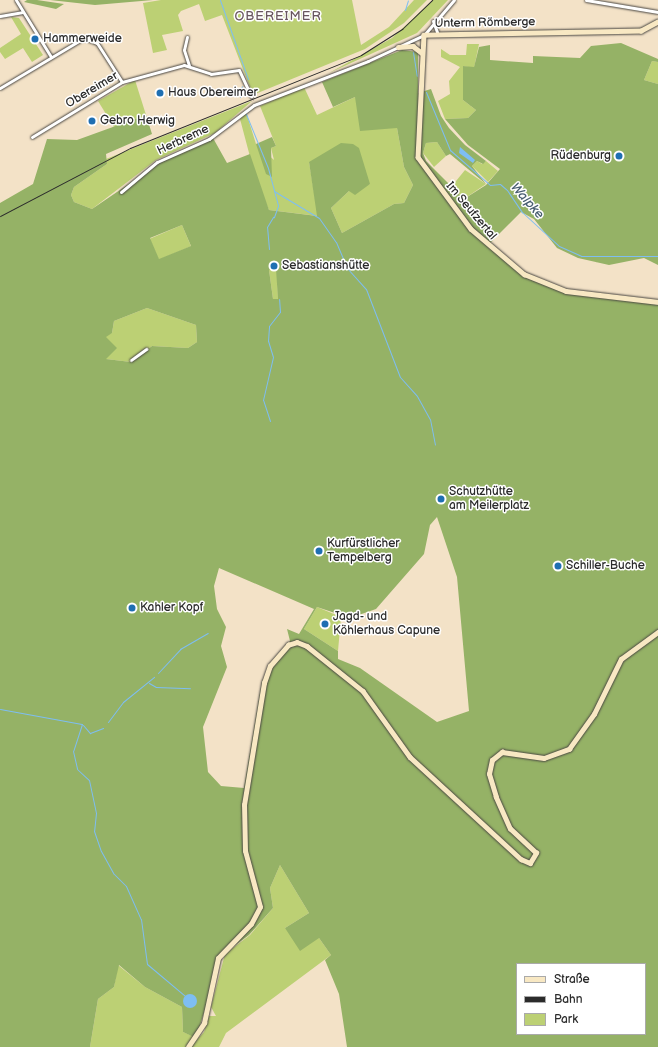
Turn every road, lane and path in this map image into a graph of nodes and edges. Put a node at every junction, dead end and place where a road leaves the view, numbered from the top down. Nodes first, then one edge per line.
1 (454, 0) edge
2 (586, 0) edge
3 (16, 1) edge
4 (614, 2) edge
5 (22, 12) junction
6 (658, 12) edge
7 (0, 16) edge
8 (433, 21) junction
9 (658, 22) edge
10 (437, 32) junction
11 (424, 35) junction
12 (187, 37) dead end
13 (398, 47) junction
14 (422, 53) junction
15 (51, 57) junction
16 (189, 65) junction
17 (122, 82) junction
18 (0, 88) edge
19 (251, 96) tunnel mouth
20 (254, 103) joint
21 (32, 137) dead end
22 (121, 192) dead end
23 (658, 302) edge
24 (146, 349) dead end
25 (131, 360) dead end
26 (658, 632) edge
27 (188, 1047) edge

1 - 8 street
2 - 4 street
3 - 5 street
4 - 6 street
5 - 7 street
5 - 15 street
8 - 10 street
8 - 11 street
9 - 10 street, Unterm Römberge
10 - 11 street, Unterm Römberge
11 - 13 street, Unterm Römberge
11 - 14 street, Im Seufzertal
12 - 16 street
13 - 14 street
13 - 20 street, Unterm Römberge
14 - 23 street, Im Seufzertal
15 - 17 street
15 - 18 street
16 - 17 street, Obereimer
16 - 19 street
17 - 21 street, Obereimer
20 - 22 street, Herbreme
24 - 25 street
26 - 27 street

